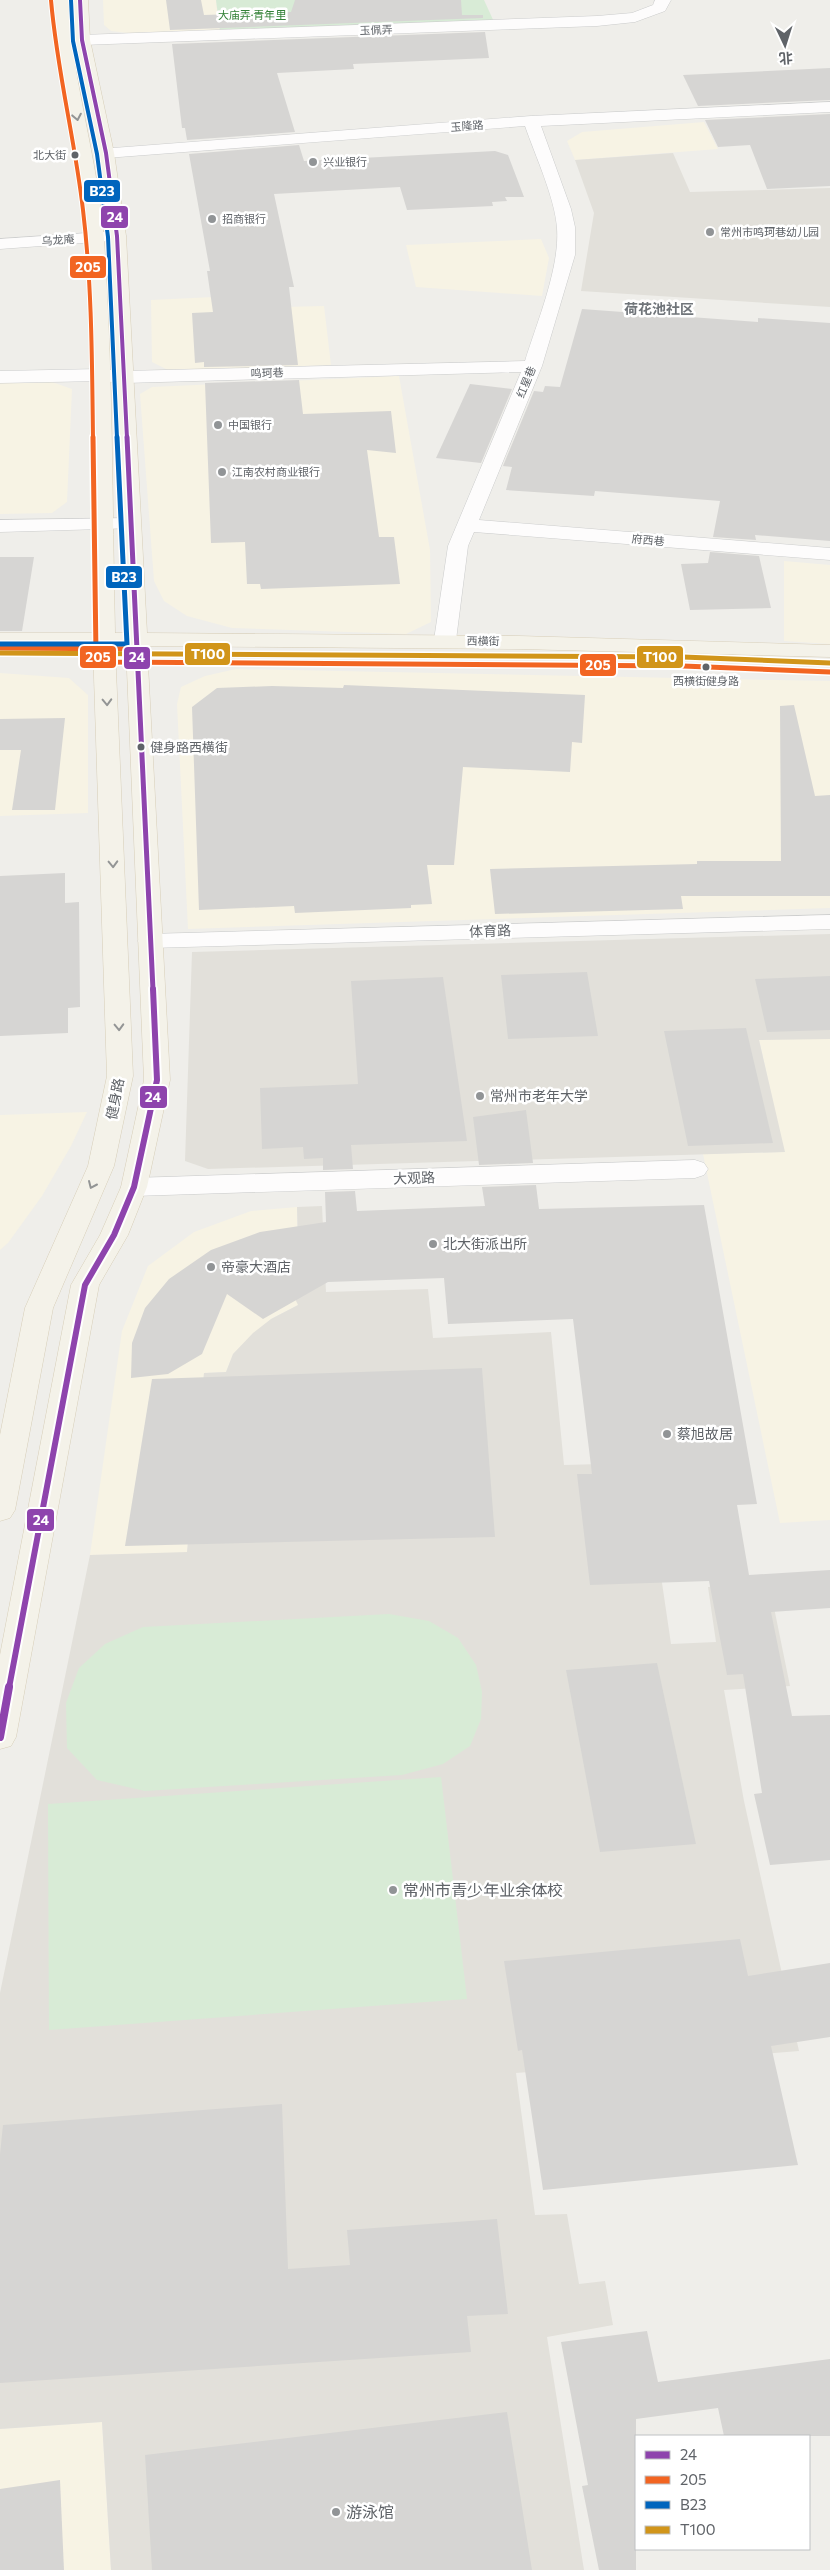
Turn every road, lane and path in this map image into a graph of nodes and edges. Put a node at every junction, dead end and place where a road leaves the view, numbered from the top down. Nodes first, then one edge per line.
1 (60, 0) edge
2 (80, 0) edge
3 (661, 4) edge
4 (82, 40) junction
5 (830, 107) edge
6 (531, 121) junction
7 (106, 154) junction
8 (117, 236) junction
9 (95, 238) junction
10 (0, 244) edge
11 (533, 366) junction
12 (100, 374) junction
13 (125, 377) junction
14 (0, 378) edge
15 (103, 524) junction
16 (129, 524) junction
17 (465, 525) junction
18 (0, 526) edge
19 (830, 554) edge
20 (0, 639) edge
21 (445, 640) junction
22 (105, 647) junction
23 (135, 647) junction
24 (830, 651) edge
25 (0, 653) edge
26 (830, 663) edge
27 (830, 922) edge
28 (150, 941) junction
29 (694, 1169) dead end
30 (134, 1187) junction
31 (0, 1510) edge
32 (0, 1738) edge

1 -> 9 main road
2 - 4 main road
3 - 4 street, 玉佩弄
4 - 7 main road
5 - 6 street, 玉隆路
6 - 7 street, 玉隆路
6 - 11 street, 红星巷
7 - 8 main road
8 - 9 street, 乌龙庵
8 - 13 main road
9 - 10 street, 乌龙庵
9 - 12 main road
11 - 13 street, 鸣珂巷
11 - 17 street, 红星巷
12 - 13 street, 鸣珂巷
12 - 14 street, 鸣珂巷
12 - 15 main road
13 - 16 main road
15 - 16 street
15 - 18 street
15 - 22 main road
16 - 23 main road
17 - 19 street, 府西巷
17 - 21 street, 红星巷
20 - 22 main road
21 - 23 main road, 西横街
21 - 24 main road, 西横街
22 - 23 main road
22 - 25 main road
22 -> 31 main road, 健身路
23 - 26 main road, 西横街
23 - 28 main road
27 - 28 street, 体育路
28 - 30 main road
29 - 30 street, 大观路
30 - 32 main road

